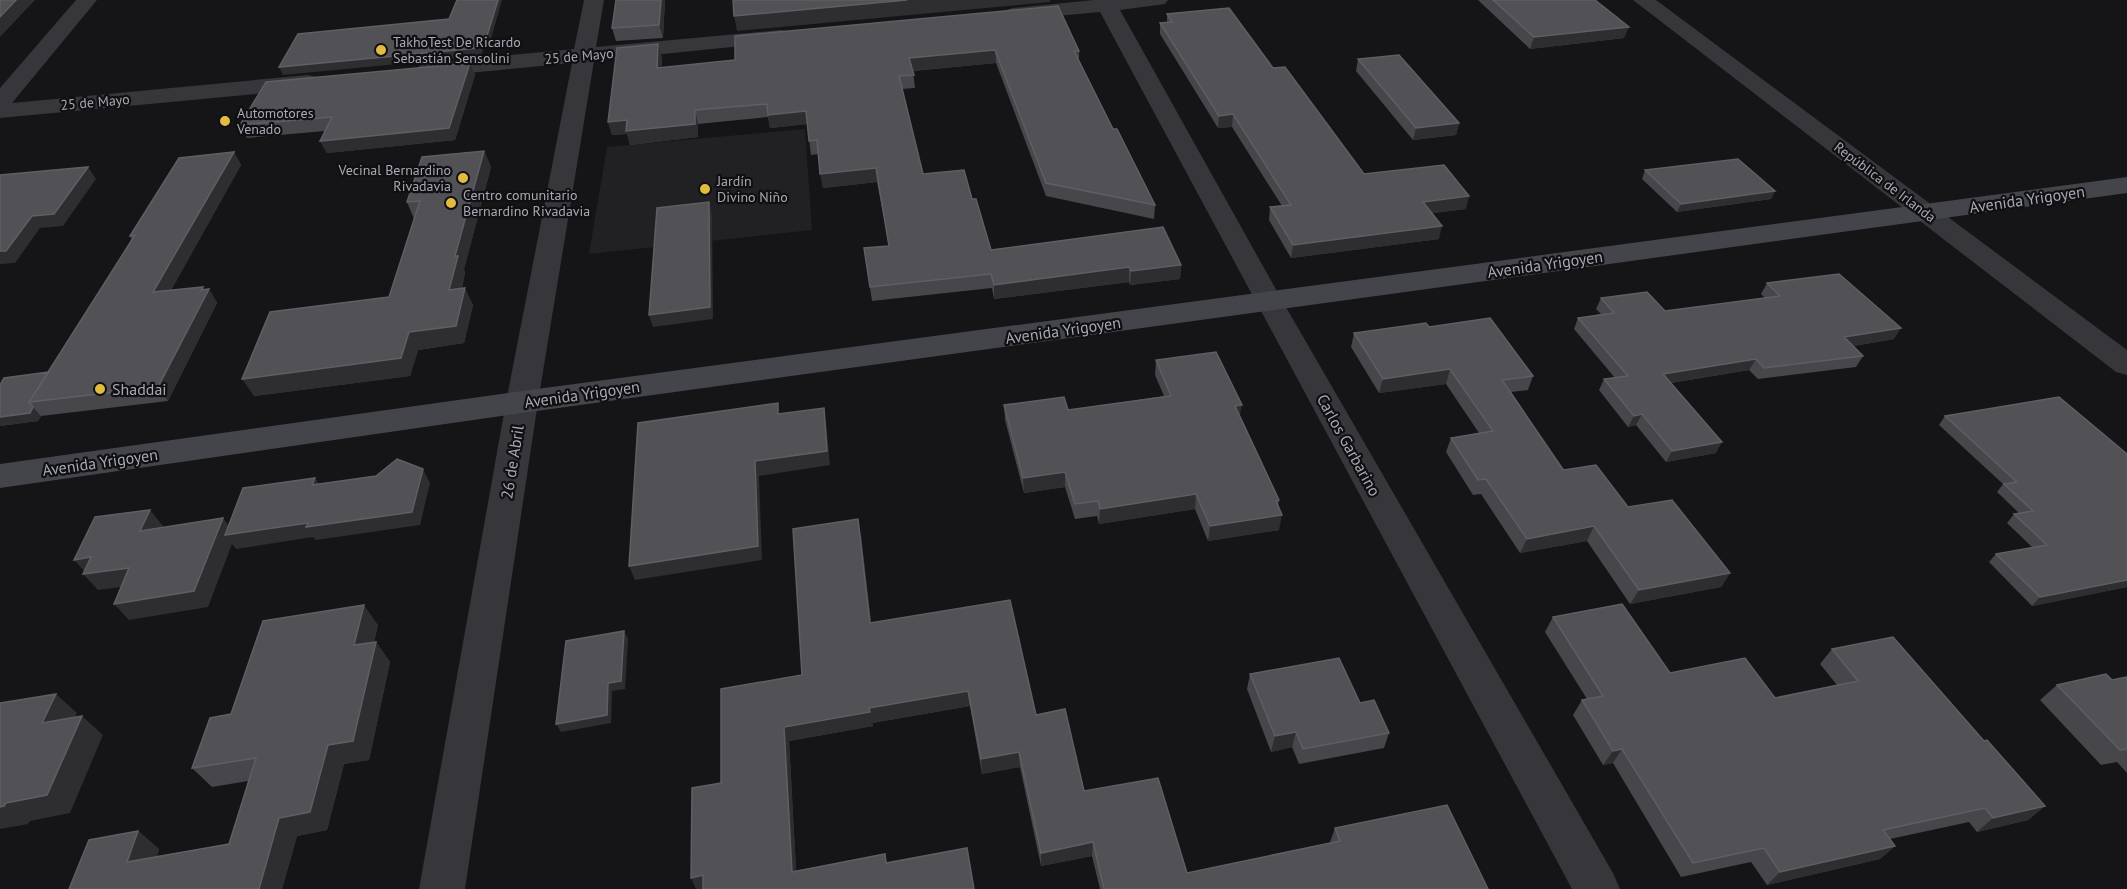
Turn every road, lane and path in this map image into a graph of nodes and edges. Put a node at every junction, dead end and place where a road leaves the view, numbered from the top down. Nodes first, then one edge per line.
1 (87, 0) edge
2 (594, 0) edge
3 (1158, 0) edge
4 (1643, 0) edge
5 (1105, 2) edge
6 (987, 16) edge
7 (797, 35) edge
8 (583, 56) junction
9 (405, 73) edge
10 (333, 79) edge
11 (0, 102) edge
12 (0, 111) edge
13 (2127, 185) edge
14 (1925, 212) junction
15 (1269, 302) junction
16 (2127, 365) edge
17 (522, 402) junction
18 (0, 476) edge
19 (442, 889) edge
20 (1597, 889) edge

1 - 11 street
2 - 8 street, 26 de Abril
3 - 5 street
4 - 14 street, República de Irlanda
5 - 6 street
5 - 15 street, Carlos Garbarino
7 - 8 street, 25 de Mayo
8 - 9 street, 25 de Mayo
8 - 17 street, 26 de Abril
10 - 12 street, 25 de Mayo
13 - 14 main road, Avenida Yrigoyen
14 - 15 main road, Avenida Yrigoyen
14 - 16 street, República de Irlanda
15 - 17 main road, Avenida Yrigoyen
15 - 20 street, Carlos Garbarino
17 - 18 main road, Avenida Yrigoyen
17 - 19 street, 26 de Abril

